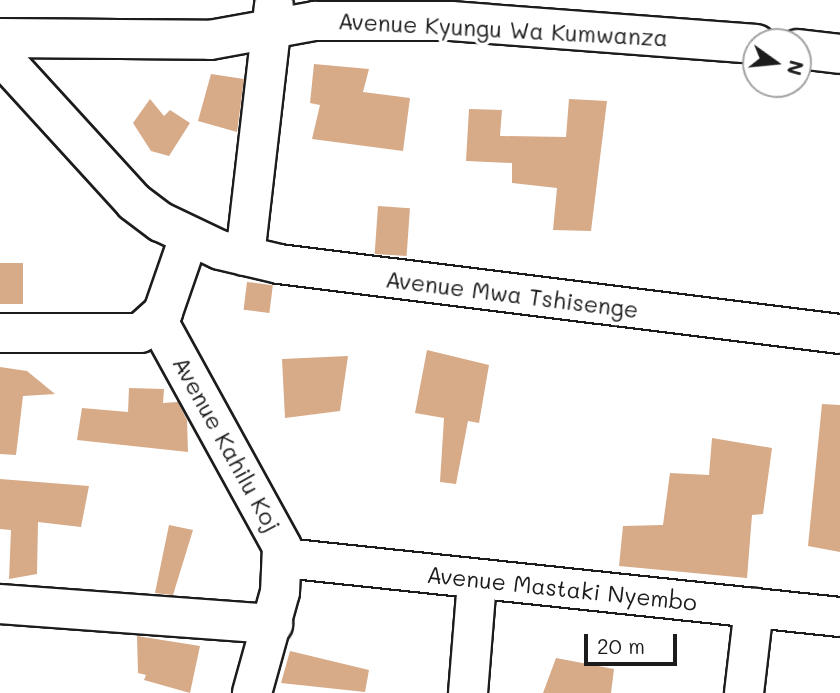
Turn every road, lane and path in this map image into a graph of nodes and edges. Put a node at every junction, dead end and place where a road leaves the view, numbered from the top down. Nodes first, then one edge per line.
1 (274, 13) edge
2 (0, 38) edge
3 (742, 43) edge
4 (812, 51) edge
5 (840, 54) edge
6 (0, 55) edge
7 (189, 237) junction
8 (245, 256) junction
9 (158, 321) junction
10 (0, 333) edge
11 (840, 334) edge
12 (284, 558) junction
13 (477, 580) junction
14 (0, 604) edge
15 (754, 608) junction
16 (840, 617) edge
17 (273, 624) junction
18 (252, 693) edge
19 (468, 693) edge
20 (744, 693) edge

1 - 2 street, Avenue Kyungu Wa Kumwanza
1 - 3 street, Avenue Kyungu Wa Kumwanza
1 - 8 street
4 - 5 street
6 - 7 street, Avenue Mwa Tshisenge
7 - 8 street, Avenue Mwa Tshisenge
7 - 9 street
8 - 11 street, Avenue Mwa Tshisenge
9 - 10 street
9 - 12 street, Avenue Kahilu Koj
12 - 13 street, Avenue Mastaki Nyembo
12 - 17 street, Avenue Kahilu Koj
13 - 15 street, Avenue Mastaki Nyembo
13 - 19 street
14 - 17 street
15 - 16 street, Avenue Mastaki Nyembo
15 - 20 street
17 - 18 street, Avenue Kahilu Koj

